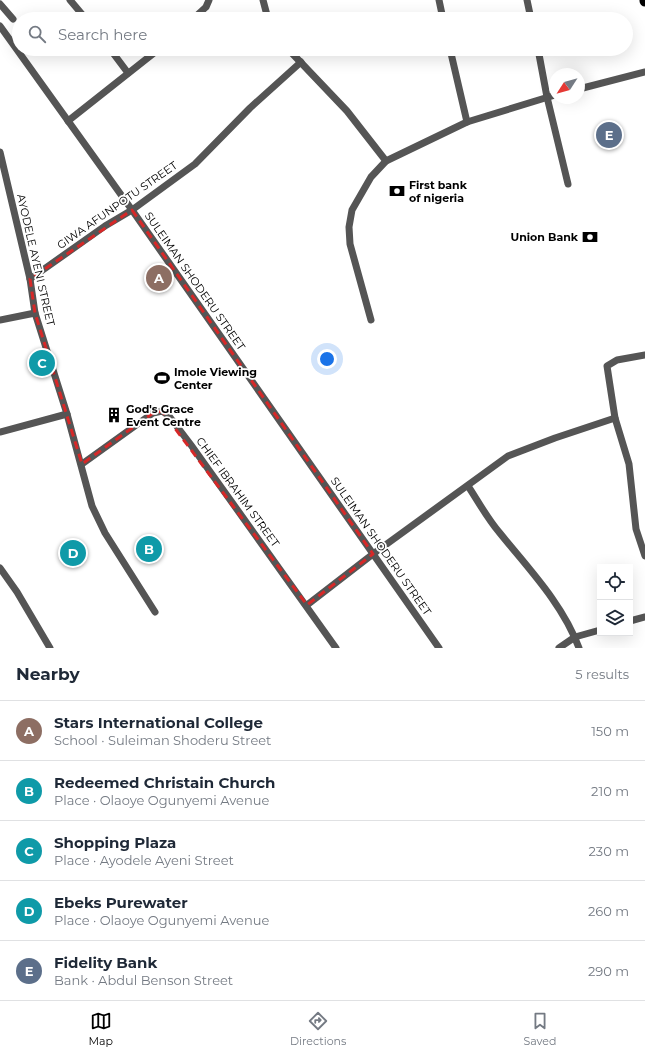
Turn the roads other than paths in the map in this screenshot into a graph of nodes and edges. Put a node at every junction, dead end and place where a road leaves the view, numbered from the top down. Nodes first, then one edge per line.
1 (70, 0) edge
2 (263, 0) edge
3 (439, 0) edge
4 (527, 0) edge
5 (209, 1) edge
6 (0, 4) edge
7 (80, 12) edge
8 (199, 12) edge
9 (266, 12) edge
10 (442, 12) edge
11 (530, 12) edge
12 (12, 18) edge
13 (0, 26) edge
14 (12, 43) edge
15 (21, 56) edge
16 (115, 56) edge
17 (150, 56) edge
18 (295, 56) edge
19 (452, 56) edge
20 (539, 56) edge
21 (301, 62) junction
22 (645, 72) edge
23 (128, 73) junction
24 (585, 87) edge
25 (547, 97) junction
26 (68, 121) junction
27 (467, 122) junction
28 (0, 152) edge
29 (386, 160) junction
30 (568, 184) dead end
31 (132, 210) junction
32 (30, 279) junction
33 (34, 313) junction
34 (0, 320) edge
35 (371, 320) dead end
36 (645, 355) edge
37 (67, 414) junction
38 (615, 418) junction
39 (0, 432) edge
40 (82, 464) junction
41 (468, 486) junction
42 (373, 554) junction
43 (645, 556) edge
44 (0, 568) edge
45 (306, 605) junction
46 (155, 612) dead end
47 (645, 617) edge
48 (633, 620) edge
49 (597, 631) edge
50 (575, 638) junction
51 (50, 648) edge
52 (336, 648) edge
53 (439, 648) edge
54 (560, 648) edge
55 (579, 648) edge

1 - 7 street
2 - 9 street
3 - 10 street
4 - 11 street
5 - 8 street
6 - 12 street
13 - 14 street, SULEIMAN SHODERU STREET
15 - 26 street, SULEIMAN SHODERU STREET
16 - 23 street
17 - 23 street
18 - 21 street
19 - 27 street
20 - 25 street
21 - 29 street
21 - 31 street, GIWA AFUNPOTU STREET
22 - 24 street
23 - 26 street
25 - 27 street
25 - 30 street
26 - 31 street, SULEIMAN SHODERU STREET
27 - 29 street
28 - 32 street, AYODELE AYENI STREET
29 - 35 street
31 - 32 street, GIWA AFUNPOTU STREET
31 - 42 street, SULEIMAN SHODERU STREET
32 - 33 street, AYODELE AYENI STREET
33 - 34 street
33 - 37 street, AYODELE AYENI STREET
36 - 38 street
37 - 39 street
37 - 40 street, AYODELE AYENI STREET
38 - 41 street
38 - 43 street
40 - 45 street, CHIEF IBRAHIM STREET
40 - 46 street, AYODELE AYENI STREET
41 - 42 street
41 - 50 street
42 - 45 street
42 - 53 street, SULEIMAN SHODERU STREET
44 - 51 street
45 - 52 street, CHIEF IBRAHIM STREET
47 - 48 street
49 - 50 street
50 - 54 street
50 - 55 street

